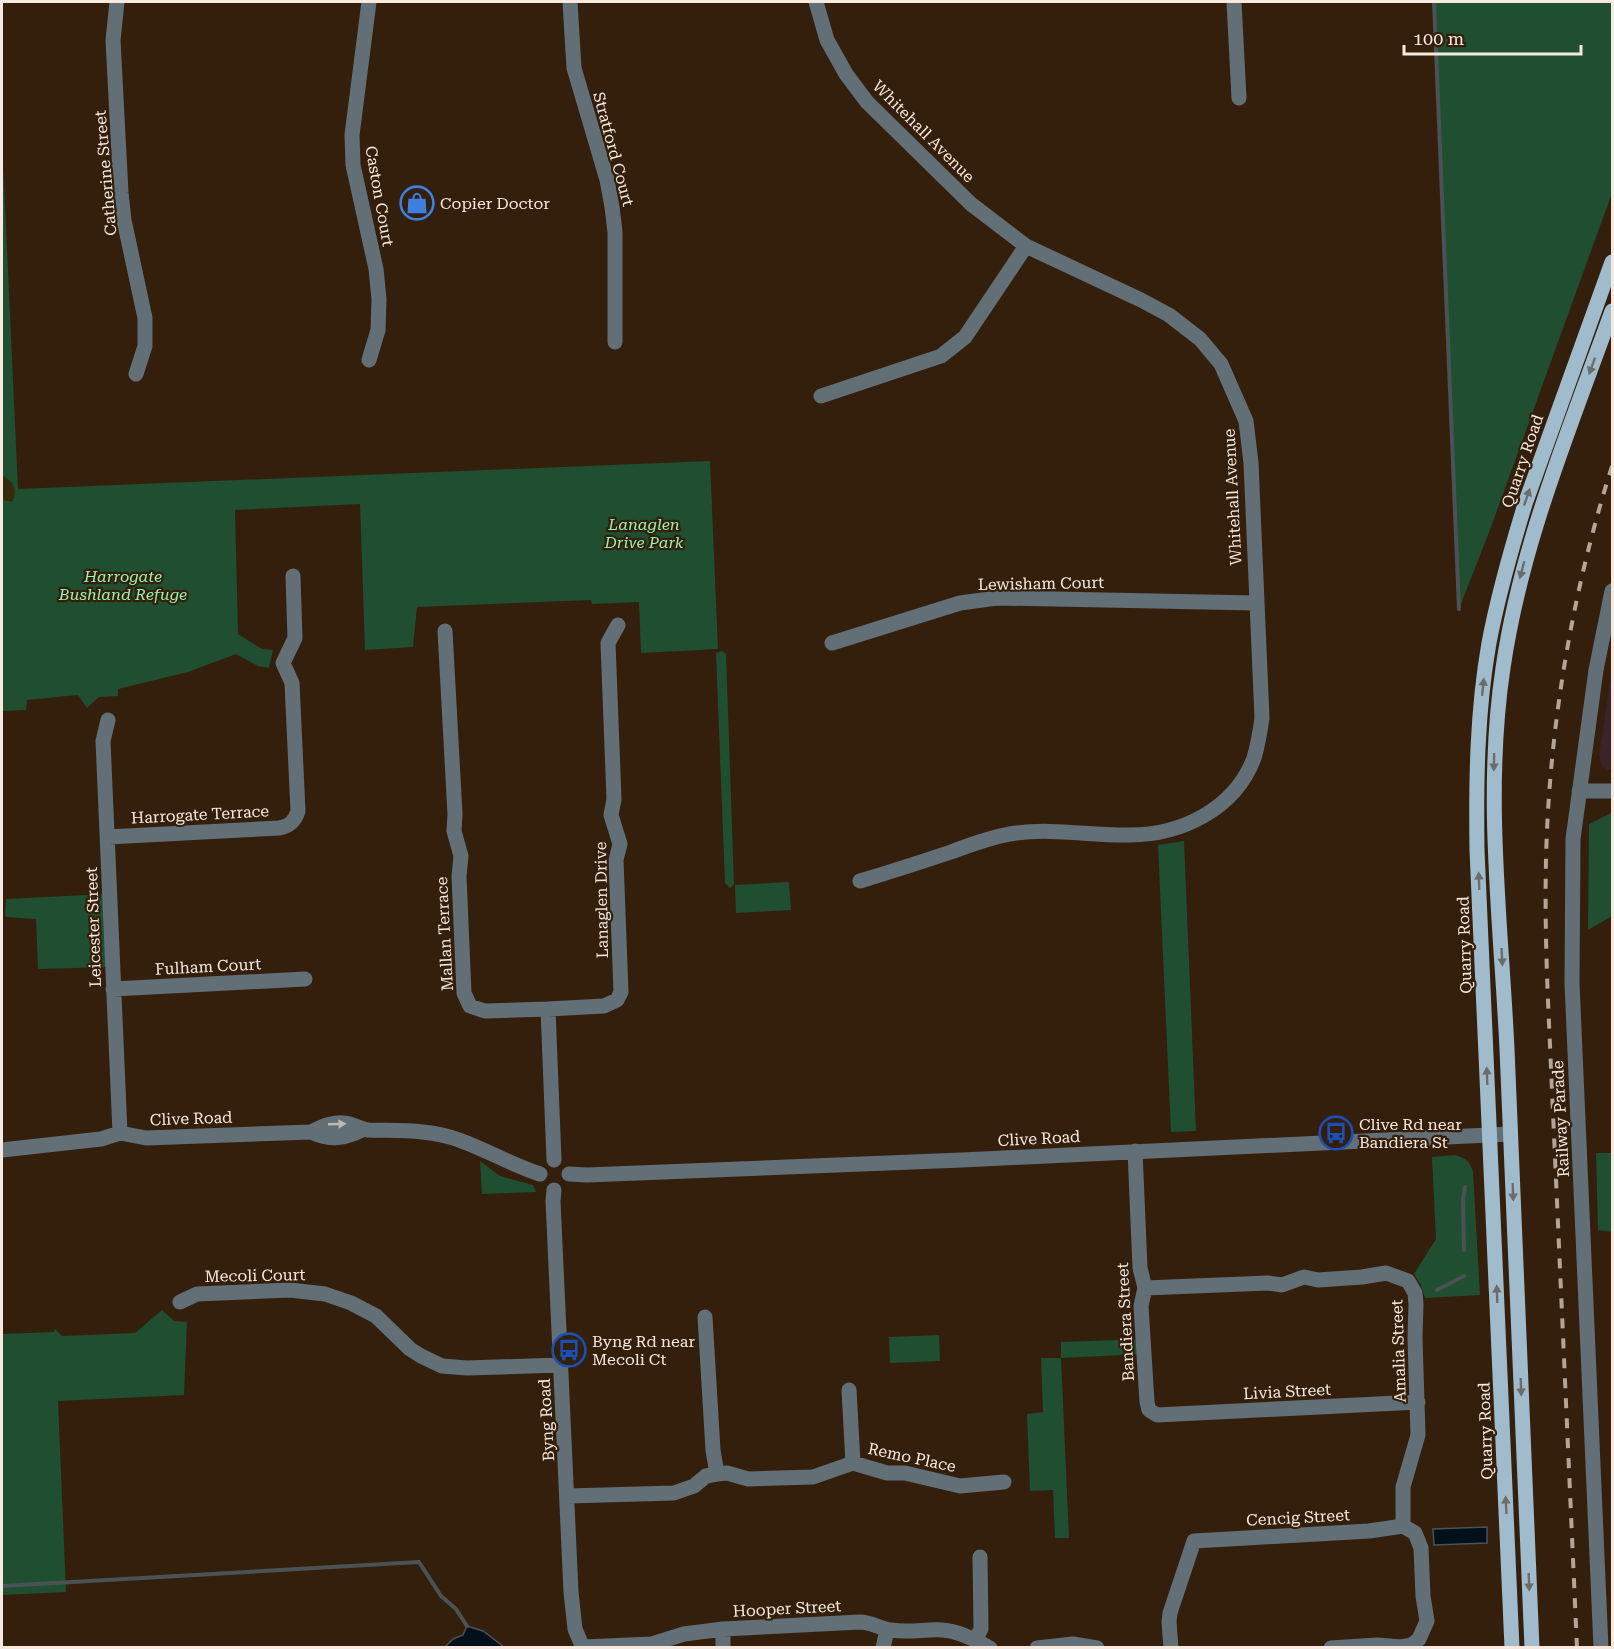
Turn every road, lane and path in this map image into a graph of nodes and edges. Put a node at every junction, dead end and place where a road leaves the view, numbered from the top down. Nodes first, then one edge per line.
1 (117, 2) edge
2 (369, 2) edge
3 (570, 2) edge
4 (816, 2) edge
5 (1234, 2) edge
6 (1239, 98) dead end
7 (1026, 246) junction
8 (1612, 262) edge
9 (1612, 311) edge
10 (615, 342) dead end
11 (369, 360) dead end
12 (136, 374) dead end
13 (821, 396) dead end
14 (293, 576) dead end
15 (1612, 591) edge
16 (1256, 603) junction
17 (618, 625) dead end
18 (446, 631) dead end
19 (832, 643) dead end
20 (108, 720) dead end
21 (1579, 791) junction
22 (1612, 792) edge
23 (108, 837) junction
24 (860, 881) dead end
25 (305, 979) dead end
26 (113, 989) junction
27 (548, 1010) junction
28 (120, 1133) junction
29 (1510, 1134) junction
30 (1490, 1135) junction
31 (2, 1150) edge
32 (1135, 1151) junction
33 (554, 1160) junction
34 (540, 1174) junction
35 (569, 1174) junction
36 (554, 1190) junction
37 (1145, 1288) junction
38 (180, 1302) dead end
39 (705, 1317) dead end
40 (1519, 1351) junction
41 (1499, 1352) junction
42 (561, 1365) junction
43 (849, 1390) dead end
44 (1418, 1402) junction
45 (1157, 1415) joint
46 (853, 1463) junction
47 (717, 1474) junction
48 (1004, 1482) dead end
49 (568, 1496) junction
50 (1403, 1526) junction
51 (980, 1557) dead end
52 (1605, 1564) edge
53 (723, 1629) junction
54 (887, 1630) junction
55 (975, 1640) junction
56 (583, 1647) edge
57 (723, 1647) edge
58 (883, 1647) edge
59 (990, 1647) edge
60 (1047, 1647) edge
61 (1097, 1647) edge
62 (1171, 1647) edge
63 (1331, 1647) edge
64 (1512, 1647) edge
65 (1532, 1647) edge
66 (1601, 1647) edge

1 - 12 street, Catherine Street
2 - 11 street, Caston Court
3 - 10 street, Stratford Court
4 - 7 street, Whitehall Avenue
5 - 6 street
7 - 13 street
7 - 16 street, Whitehall Avenue
30 -> 8 main road, Quarry Road
9 -> 29 main road, Quarry Road
14 - 23 street, Harrogate Terrace
15 - 21 street, Railway Parade
16 - 19 street, Lewisham Court
16 - 24 street, Whitehall Avenue
17 - 27 street, Lanaglen Drive
18 - 27 street, Mallan Terrace
20 - 23 street, Leicester Street
21 - 22 street
21 - 52 street, Railway Parade
23 - 26 street, Leicester Street
25 - 26 street, Fulham Court
26 - 28 street, Leicester Street
27 - 33 street
28 - 31 street, Clive Road
28 - 34 street, Clive Road
29 - 30 street, Clive Road
29 -> 40 main road, Quarry Road
30 - 32 street, Clive Road
41 -> 30 main road, Quarry Road
32 - 35 street, Clive Road
32 - 37 street, Bandiera Street
33 - 34 street
33 - 35 street
34 - 36 street
35 - 36 street
36 - 42 street, Byng Road
37 - 44 street, Amalia Street
37 - 45 street, Bandiera Street
38 - 42 street, Mecoli Court
39 - 47 street
40 - 41 main road
40 -> 65 main road, Quarry Road
64 -> 41 main road, Quarry Road
42 - 49 street, Byng Road
43 - 46 street
44 - 45 street, Livia Street
44 - 50 street, Amalia Street
46 - 47 street, Remo Place
46 - 48 street, Remo Place
47 - 49 street
49 - 56 street, Byng Road
50 - 62 street, Cencig Street
50 - 63 street
51 - 55 street
52 - 66 street, Railway Parade
53 - 54 street, Hooper Street
53 - 56 street, Hooper Street
53 - 57 street
54 - 55 street, Hooper Street
54 - 58 street
55 - 59 street, Hooper Street
60 - 61 street

